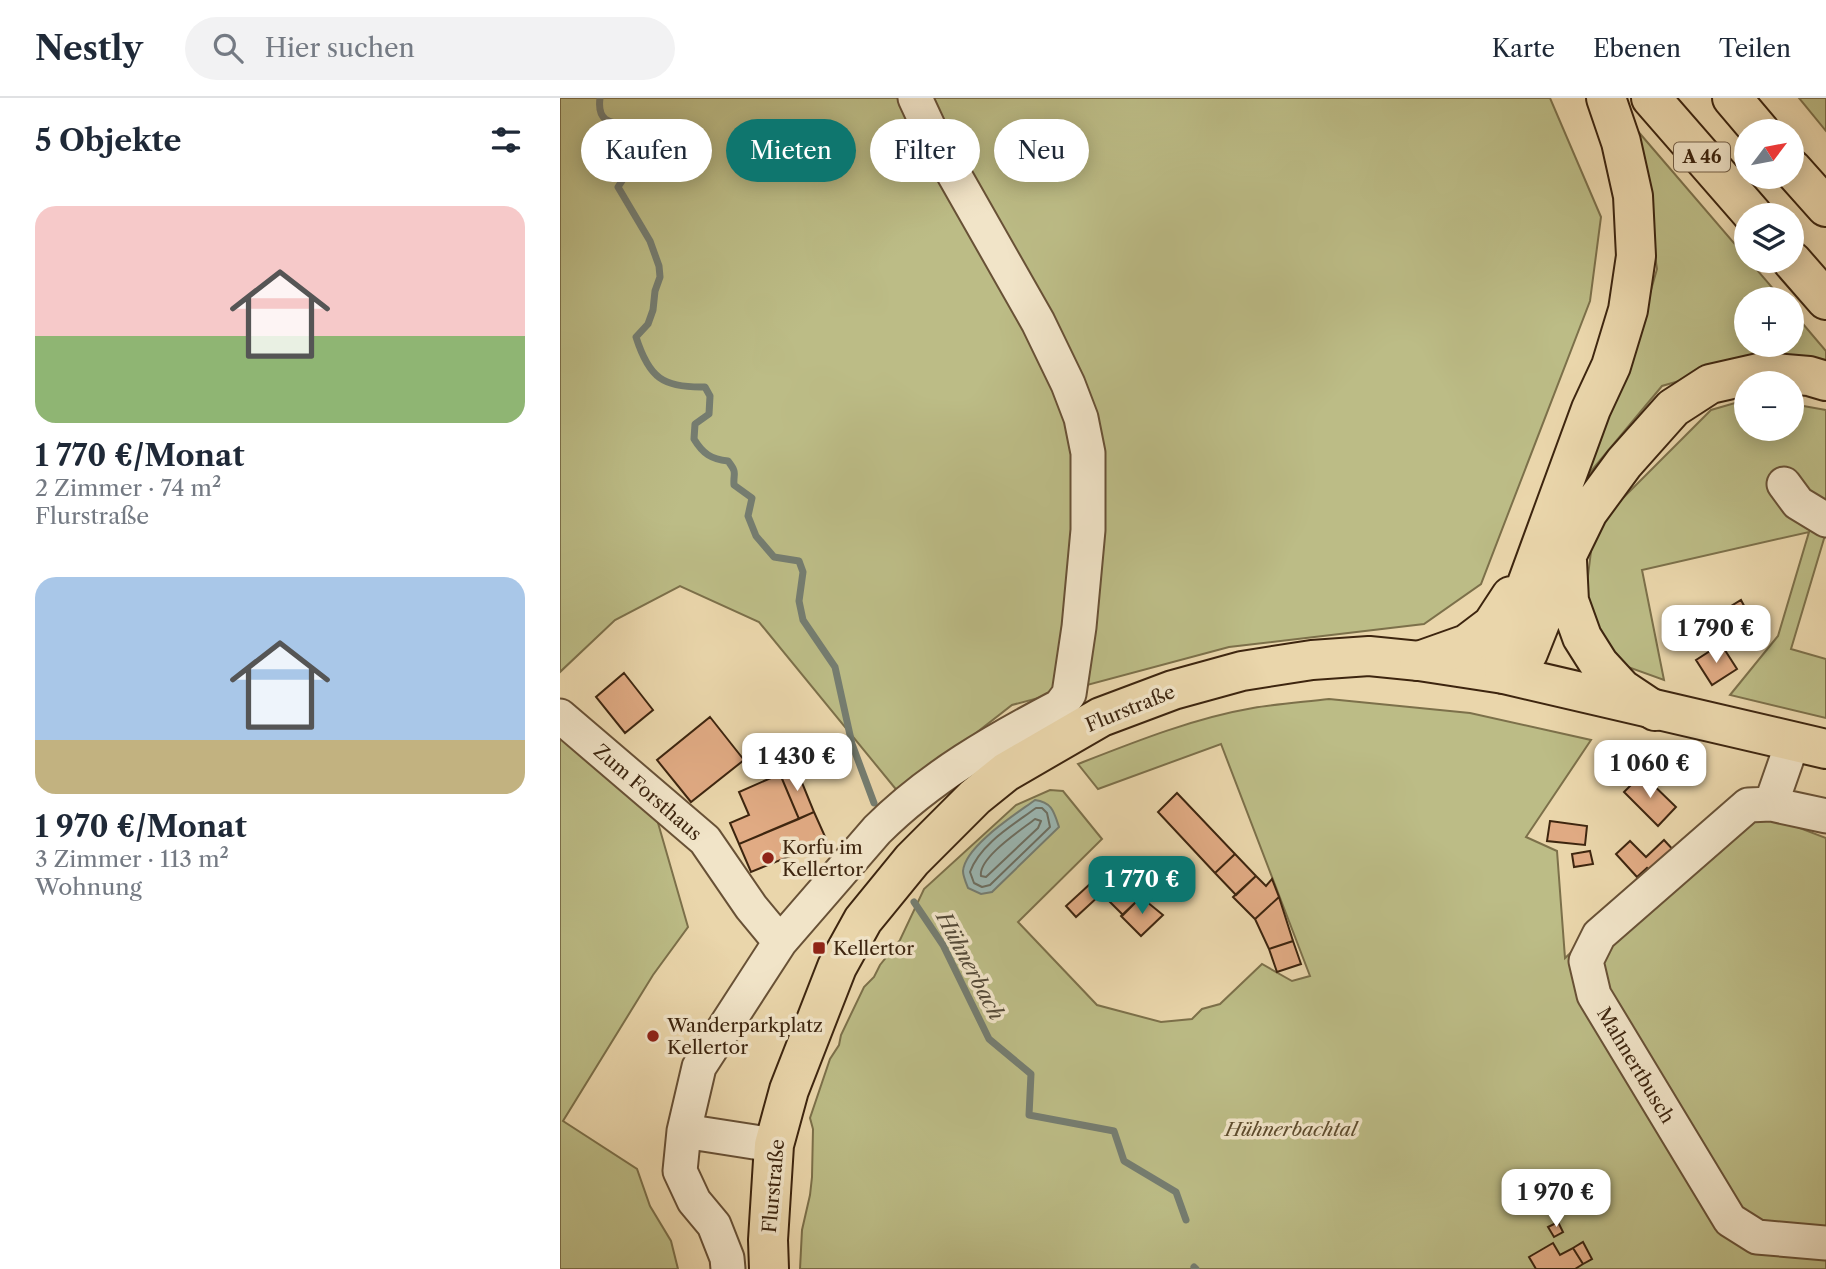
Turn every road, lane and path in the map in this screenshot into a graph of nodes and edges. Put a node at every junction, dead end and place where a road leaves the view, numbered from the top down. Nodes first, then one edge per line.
1 (915, 98) edge
2 (1605, 98) edge
3 (1651, 98) edge
4 (1732, 98) edge
5 (1750, 119) edge
6 (1804, 177) edge
7 (1804, 183) edge
8 (1826, 193) edge
9 (1742, 203) edge
10 (1826, 208) edge
11 (1802, 273) edge
12 (1826, 300) edge
13 (1826, 381) edge
14 (1784, 484) dead end
15 (1826, 520) edge
16 (1549, 560) junction
17 (1419, 661) junction
18 (1511, 676) junction
19 (1655, 711) junction
20 (560, 716) edge
21 (1809, 745) edge
22 (1771, 804) junction
23 (1826, 816) edge
24 (780, 942) junction
25 (684, 1131) junction
26 (774, 1145) junction
27 (1826, 1242) edge
28 (728, 1269) edge
29 (769, 1269) edge

1 - 24 street
2 - 16 main road
3 - 9 main road, A 46
4 - 5 main road
6 - 8 main road
7 - 10 main road
11 - 12 main road
13 - 16 main road
14 - 15 street
16 - 17 main road
16 - 18 main road
16 - 19 main road
17 - 18 main road, Flurstraße
17 - 26 main road, Flurstraße
18 - 19 main road, Flurstraße
19 - 21 main road, Flurstraße
20 - 24 street, Zum Forsthaus
21 - 22 street
22 - 23 street, Mahnertbusch
22 - 27 street, Mahnertbusch
24 - 25 street
25 - 26 street
25 - 28 street
26 - 29 main road, Flurstraße

